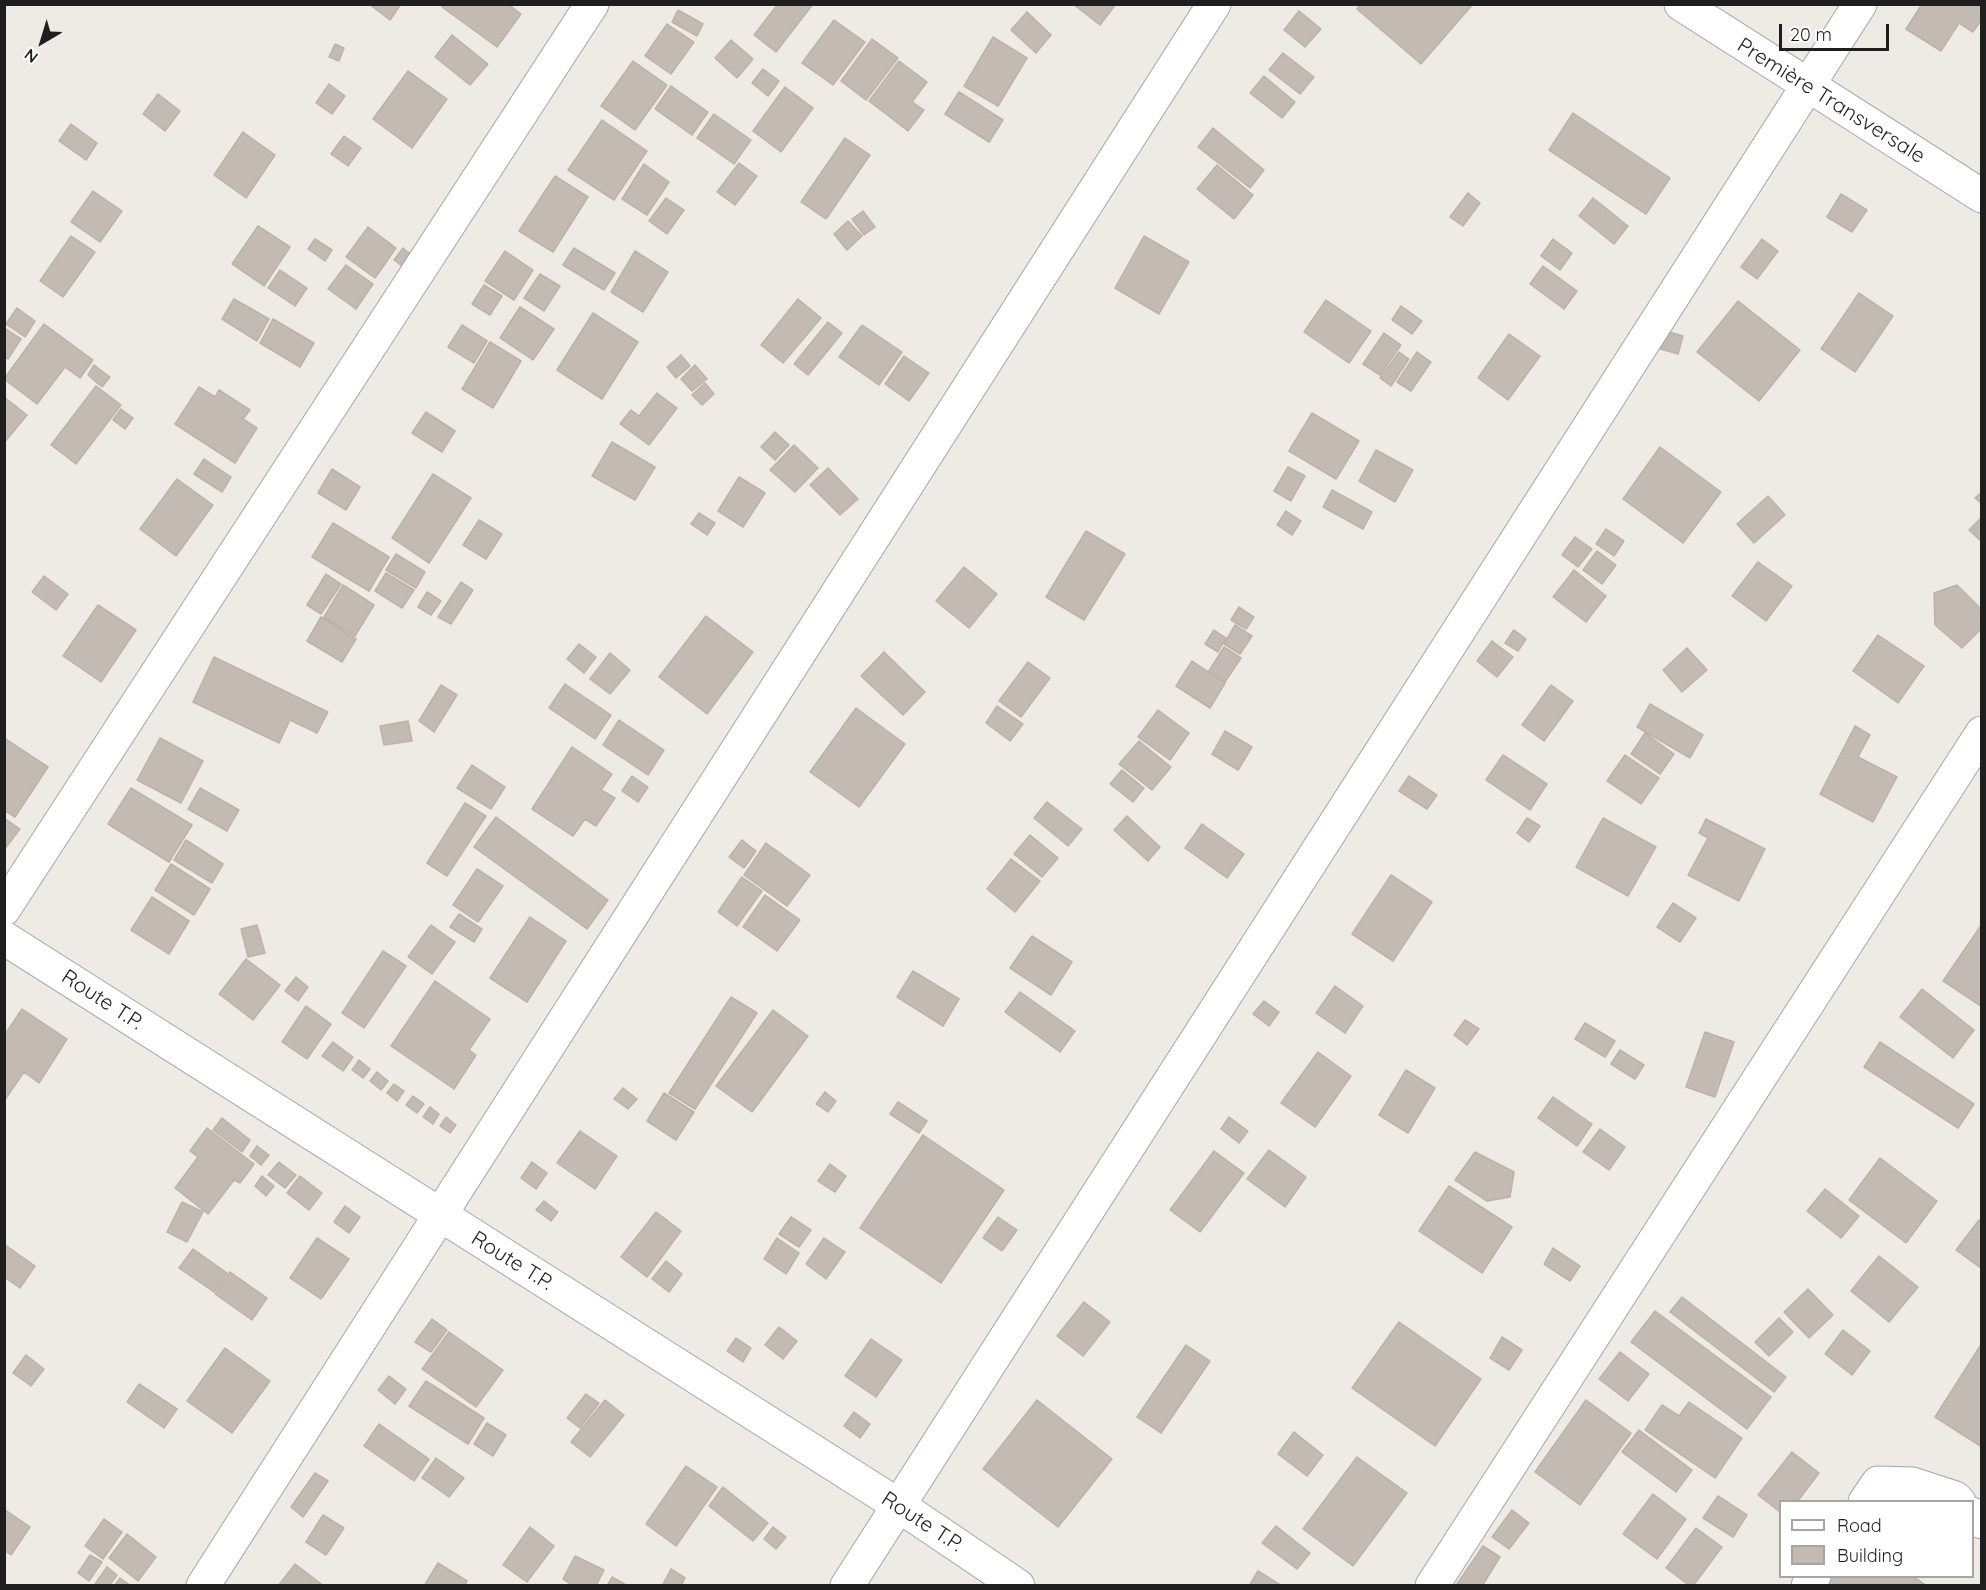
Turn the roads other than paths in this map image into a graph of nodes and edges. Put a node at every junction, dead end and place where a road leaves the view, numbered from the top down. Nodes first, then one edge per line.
1 (592, 4) edge
2 (1214, 4) edge
3 (1681, 4) edge
4 (1860, 4) edge
5 (1807, 86) junction
6 (1982, 196) edge
7 (1982, 733) edge
8 (4, 909) edge
9 (4, 938) edge
10 (440, 1215) junction
11 (1866, 1500) edge
12 (1957, 1500) edge
13 (898, 1505) junction
14 (203, 1586) edge
15 (847, 1586) edge
16 (1018, 1586) edge
17 (1432, 1586) edge

1 - 8 street
2 - 10 street
3 - 5 street, Première Transversale
4 - 5 street
5 - 6 street, Première Transversale
5 - 13 street
7 - 17 street
9 - 10 street, Route T.P.
10 - 13 street, Route T.P.
10 - 14 street
11 - 12 street
13 - 15 street
13 - 16 street, Route T.P.

